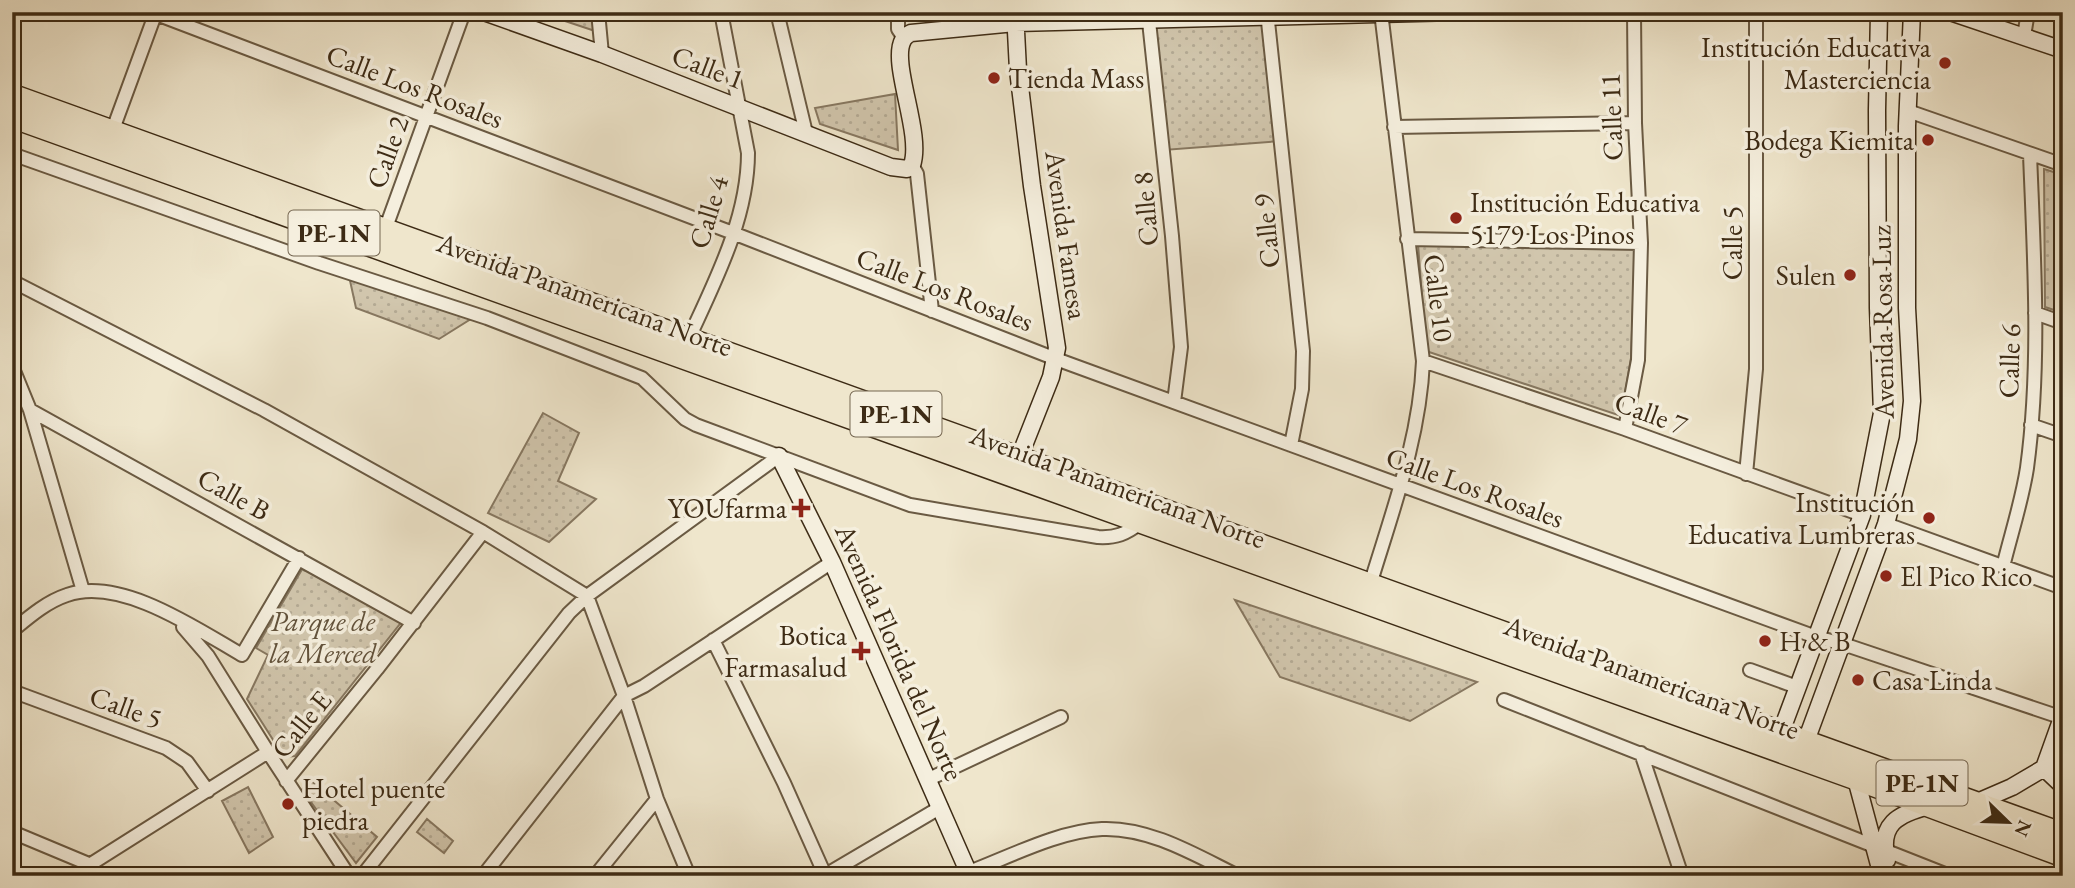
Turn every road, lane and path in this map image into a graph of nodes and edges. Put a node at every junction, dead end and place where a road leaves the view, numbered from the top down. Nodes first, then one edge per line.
1 (464, 12) edge
2 (484, 12) edge
3 (598, 12) edge
4 (721, 12) edge
5 (777, 12) edge
6 (898, 12) edge
7 (1456, 12) edge
8 (1634, 12) edge
9 (1756, 12) edge
10 (1879, 12) edge
11 (1912, 12) edge
12 (1950, 12) edge
13 (2028, 12) edge
14 (154, 13) edge
15 (1381, 13) edge
16 (1267, 15) edge
17 (1148, 16) edge
18 (1015, 18) edge
19 (2024, 36) junction
20 (904, 38) junction
21 (2063, 50) edge
22 (602, 54) junction
23 (12, 95) edge
24 (738, 107) junction
25 (1908, 111) junction
26 (426, 116) junction
27 (12, 117) edge
28 (1635, 123) junction
29 (1394, 127) junction
30 (113, 132) junction
31 (806, 133) junction
32 (2030, 153) junction
33 (12, 154) edge
34 (912, 165) junction
35 (2063, 165) edge
36 (385, 230) junction
37 (733, 233) junction
38 (1407, 239) junction
39 (1641, 243) junction
40 (12, 281) edge
41 (932, 311) junction
42 (2035, 313) junction
43 (2063, 323) edge
44 (689, 338) junction
45 (1056, 359) junction
46 (1423, 362) junction
47 (12, 366) edge
48 (1174, 402) junction
49 (30, 410) junction
50 (2031, 425) junction
51 (1625, 429) junction
52 (2063, 436) edge
53 (1291, 445) junction
54 (779, 456) junction
55 (1019, 458) junction
56 (1746, 474) junction
57 (1400, 486) junction
58 (1862, 515) junction
59 (1140, 523) junction
60 (1886, 524) junction
61 (483, 532) junction
62 (299, 558) junction
63 (832, 562) junction
64 (2003, 567) junction
65 (1370, 585) junction
66 (2063, 588) edge
67 (83, 591) junction
68 (587, 596) junction
69 (168, 612) junction
70 (414, 623) junction
71 (12, 631) edge
72 (1816, 637) junction
73 (713, 640) junction
74 (1843, 644) junction
75 (1750, 670) dead end
76 (1797, 687) junction
77 (12, 691) edge
78 (624, 696) junction
79 (1504, 700) dead end
80 (1061, 717) dead end
81 (2062, 717) edge
82 (1781, 732) junction
83 (1806, 741) junction
84 (268, 752) junction
85 (1641, 753) junction
86 (2044, 768) junction
87 (929, 779) junction
88 (1856, 779) junction
89 (286, 781) junction
90 (2061, 784) edge
91 (208, 791) junction
92 (657, 799) junction
93 (1975, 803) junction
94 (1929, 806) junction
95 (941, 807) junction
96 (12, 832) edge
97 (2063, 834) edge
98 (1880, 849) junction
99 (2063, 856) edge
100 (92, 865) junction
101 (969, 874) edge
102 (824, 875) edge
103 (72, 876) edge
104 (349, 876) edge
105 (362, 876) edge
106 (483, 876) edge
107 (595, 876) edge
108 (689, 876) edge
109 (1238, 876) edge
110 (1682, 876) edge
111 (1882, 876) edge
112 (1892, 876) edge
113 (1950, 876) edge

1 - 26 street, Calle 2
2 - 22 street, Calle 1
3 - 22 street
4 - 24 street, Calle 4
5 - 31 street
6 - 20 street
7 - 15 street
8 - 28 street, Calle 11
9 - 56 street, Calle 5
10 - 58 street, Avenida Rosa Luz
11 - 25 street, Avenida Rosa Luz
12 - 19 street
13 - 19 street
14 - 26 street, Calle Los Rosales
14 - 30 street
15 - 16 street
15 - 29 street, Calle 10
16 - 17 street
16 - 53 street, Calle 9
17 - 18 street
17 - 48 street, Calle 8
18 - 20 street
18 - 45 street, Avenida Famesa
19 - 21 street
20 - 34 street
22 - 24 street, Calle 1
23 - 30 highway, Avenida Panamericana Norte / PE-1N
24 - 31 street, Calle 1
24 - 37 street, Calle 4
25 - 32 street
25 - 60 street, Avenida Rosa Luz
26 - 36 street, Calle 2
26 - 37 street, Calle Los Rosales
27 - 59 highway, Avenida Panamericana Norte / PE-1N
28 - 29 street
28 - 39 street, Calle 11
29 - 38 street, Calle 10
30 - 36 highway, Avenida Panamericana Norte / PE-1N
31 - 34 street, Calle 1
32 - 35 street
32 - 42 street, Calle 6
33 - 54 street
34 - 41 street
36 - 44 highway, Avenida Panamericana Norte / PE-1N
37 - 41 street, Calle Los Rosales
37 - 44 street, Calle 4
38 - 39 street
38 - 46 street, Calle 10
39 - 51 street, Calle 11
40 - 61 street
41 - 45 street, Calle Los Rosales
42 - 43 street
42 - 50 street, Calle 6
44 - 55 highway, Avenida Panamericana Norte / PE-1N
45 - 48 street, Calle Los Rosales
45 - 55 street, Avenida Famesa
46 - 51 street, Calle 7
46 - 57 street, Calle 10
47 - 49 street
48 - 53 street, Calle Los Rosales
49 - 62 street, Calle B
49 - 67 street
50 - 52 street
50 - 64 street, Calle 6
51 - 56 street, Calle 7
53 - 57 street, Calle Los Rosales
54 - 59 street
54 - 63 street, Avenida Florida del Norte
54 - 68 street
55 - 65 highway, Avenida Panamericana Norte / PE-1N
56 - 58 street, Calle 7
57 - 65 street, Calle 10
57 - 72 street, Calle Los Rosales
58 - 72 street, Avenida Rosa Luz
59 - 88 highway, Avenida Panamericana Norte / PE-1N
60 - 64 street
60 - 74 street, Avenida Rosa Luz
61 - 68 street
61 - 70 street, Calle E
62 - 69 street
62 - 70 street, Calle B
63 - 73 street
63 - 87 street, Avenida Florida del Norte
64 - 66 street
65 - 82 highway, Avenida Panamericana Norte / PE-1N
67 - 69 street
67 - 71 street
68 - 78 street
68 - 105 street
69 - 84 street
70 - 89 street, Calle E
72 - 74 street, Calle Los Rosales
72 - 76 street, Avenida Rosa Luz
73 - 78 street
73 - 102 street
74 - 81 street, Calle Los Rosales
74 - 83 street, Avenida Rosa Luz
75 - 76 street
76 - 82 street, Avenida Rosa Luz
77 - 91 street, Calle 5
78 - 92 street
78 - 106 street
79 - 85 street
80 - 87 street
81 - 86 street
82 - 83 highway, PE-1N
83 - 93 highway, PE-1N
84 - 89 street
84 - 91 street
85 - 98 street
85 - 110 street
86 - 90 street
86 - 93 street
87 - 95 street, Avenida Florida del Norte
88 - 94 highway, Avenida Panamericana Norte / PE-1N
88 - 98 street
89 - 104 street
91 - 100 street
92 - 107 street
92 - 108 street
93 - 97 highway, PE-1N
94 - 98 street
94 - 99 highway, PE-1N
95 - 101 street, Avenida Florida del Norte
95 - 102 street
96 - 100 street
98 - 111 street
98 - 112 street
98 - 113 street
100 - 103 street
101 - 109 street

